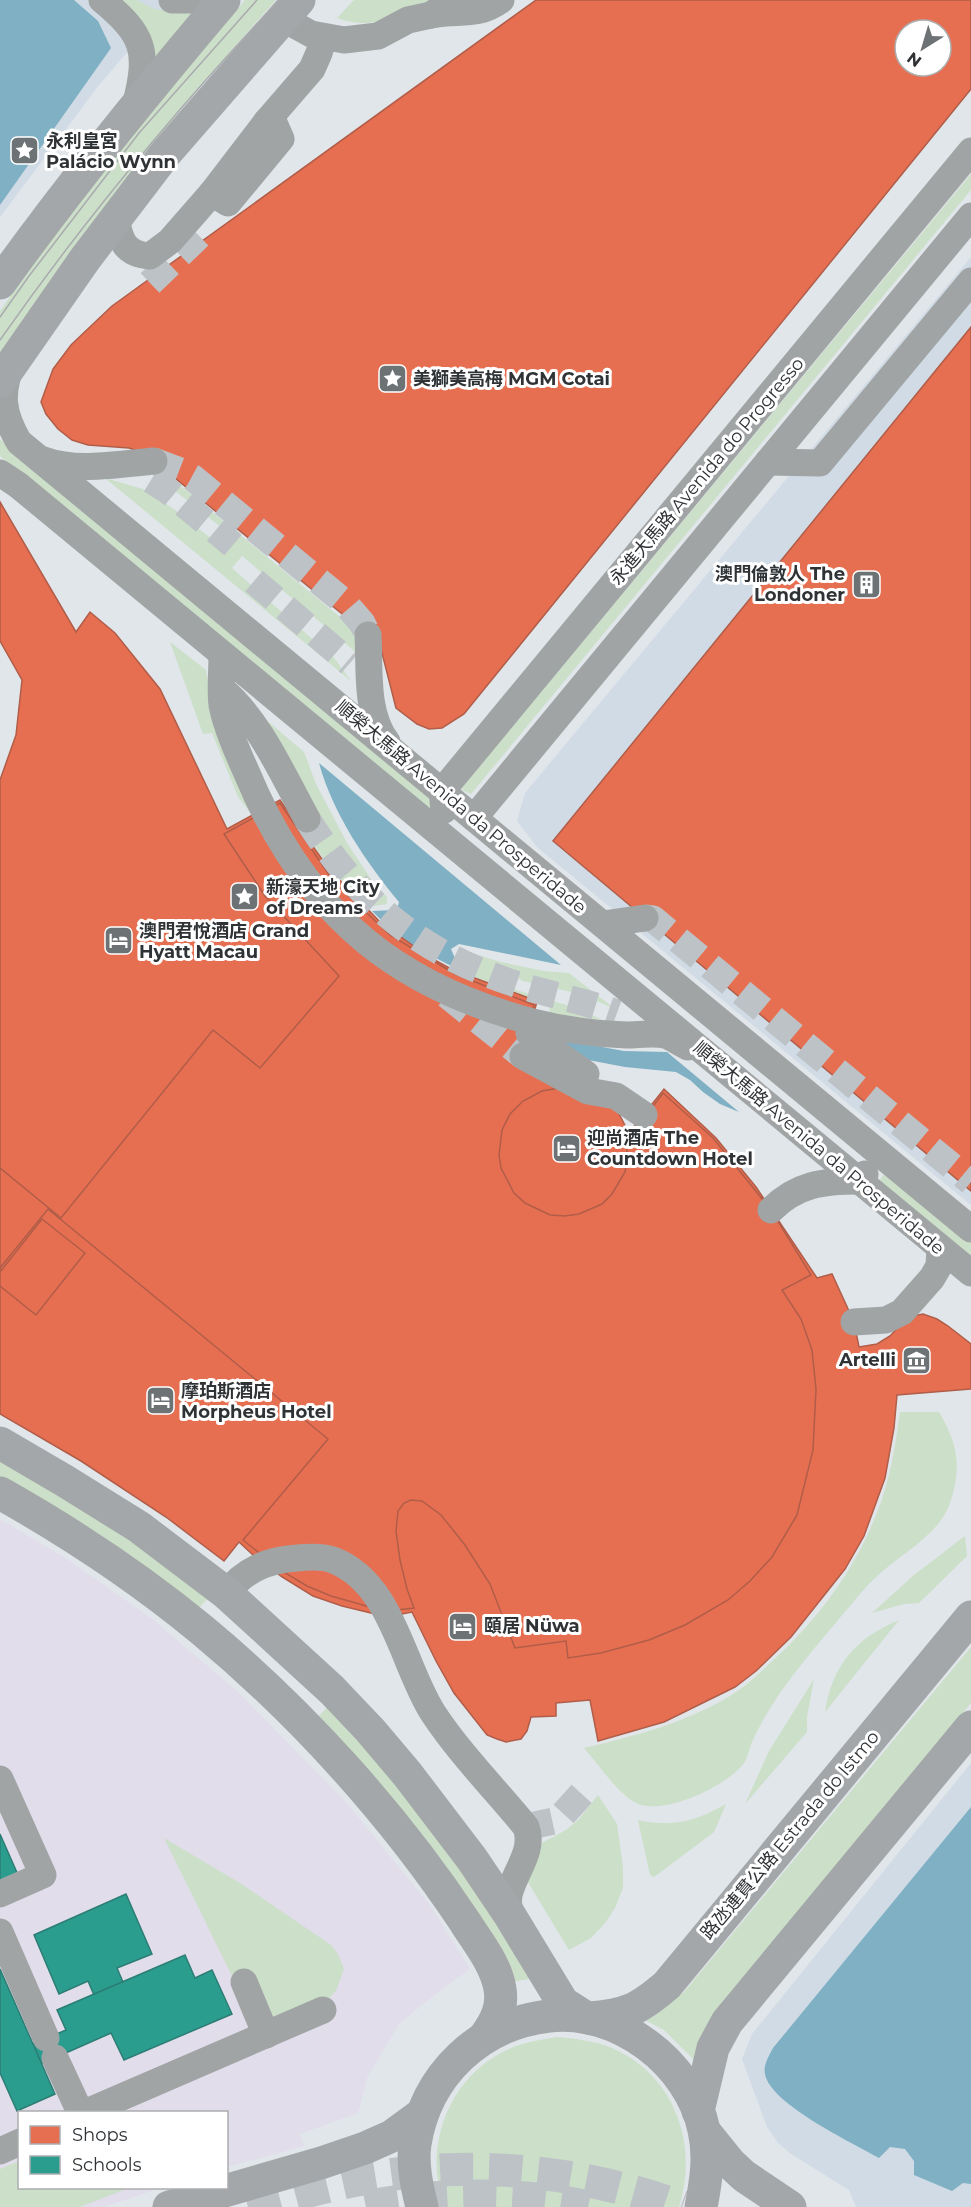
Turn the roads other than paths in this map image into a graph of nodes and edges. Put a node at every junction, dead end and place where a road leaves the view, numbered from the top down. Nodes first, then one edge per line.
1 (102, 0) edge
2 (172, 0) edge
3 (196, 0) edge
4 (224, 0) edge
5 (501, 0) edge
6 (441, 7) edge
7 (290, 9) edge
8 (324, 37) junction
9 (136, 103) junction
10 (971, 151) edge
11 (220, 198) junction
12 (971, 216) edge
13 (116, 218) junction
14 (201, 234) tunnel mouth
15 (971, 281) edge
16 (0, 282) edge
17 (7, 370) edge
18 (40, 459) junction
19 (768, 462) junction
20 (152, 470) tunnel mouth
21 (0, 473) edge
22 (369, 635) tunnel mouth
23 (222, 655) junction
24 (350, 663) tunnel mouth
25 (221, 688) junction
26 (371, 695) junction
27 (482, 744) junction
28 (402, 759) junction
29 (442, 791) junction
30 (474, 818) junction
31 (307, 819) tunnel mouth
32 (645, 918) tunnel mouth
33 (603, 924) junction
34 (553, 928) junction
35 (617, 1013) tunnel mouth
36 (666, 1036) junction
37 (526, 1045) tunnel mouth
38 (713, 1060) junction
39 (644, 1115) dead end
40 (881, 1154) junction
41 (859, 1181) junction
42 (771, 1210) dead end
43 (971, 1229) edge
44 (957, 1262) edge
45 (854, 1322) dead end
46 (0, 1443) edge
47 (0, 1493) edge
48 (226, 1593) junction
49 (971, 1617) edge
50 (288, 1708) junction
51 (971, 1727) edge
52 (0, 1779) edge
53 (0, 1894) edge
54 (509, 1914) junction
55 (0, 1932) edge
56 (243, 1982) dead end
57 (323, 2010) dead end
58 (586, 2018) junction
59 (266, 2035) junction
60 (486, 2035) junction
61 (80, 2111) edge
62 (89, 2111) edge
63 (422, 2114) junction
64 (701, 2121) junction
65 (18, 2143) edge
66 (0, 2150) edge
67 (169, 2207) edge
68 (422, 2207) edge
69 (700, 2207) edge
70 (790, 2207) edge

1 - 9 street
2 - 3 street
4 - 9 main road
5 - 6 street
6 - 8 street
7 - 8 street
7 - 13 main road
8 - 11 street
9 - 16 main road
10 - 27 street, 永進大馬路 Avenida do Progresso
11 - 13 street
11 - 14 street
12 - 19 street
13 - 17 main road
15 - 19 street
17 - 18 street, 順榮大馬路 Avenida da Prosperidade
18 - 20 street
18 - 28 street, 順榮大馬路 Avenida da Prosperidade
19 - 30 street
21 - 23 street, 順榮大馬路 Avenida da Prosperidade
22 - 26 street
23 - 25 street
23 - 34 street, 順榮大馬路 Avenida da Prosperidade
24 - 26 street
25 - 31 street
25 - 36 street
26 - 28 street
27 - 28 street
27 - 29 street, 永進大馬路 Avenida do Progresso
28 - 29 street, 順榮大馬路 Avenida da Prosperidade
29 - 30 street, 順榮大馬路 Avenida da Prosperidade
29 - 34 street
30 - 33 street, 順榮大馬路 Avenida da Prosperidade
32 - 33 street
33 - 40 street, 順榮大馬路 Avenida da Prosperidade
34 - 38 street, 順榮大馬路 Avenida da Prosperidade
35 - 36 street
36 - 38 street
37 - 39 street
38 - 41 street, 順榮大馬路 Avenida da Prosperidade
40 - 41 street
40 - 43 street, 順榮大馬路 Avenida da Prosperidade
41 - 42 street
41 - 44 street, 順榮大馬路 Avenida da Prosperidade
44 - 45 street
46 - 48 main road
47 - 50 main road
48 - 50 main road
48 - 54 main road
48 - 54 street
49 - 58 main road, 路氹連貫公路 Estrada do Istmo
50 - 60 main road
51 - 64 main road
52 - 53 street
54 - 58 main road
55 - 61 street
56 - 59 street
57 - 59 street
58 - 60 main road
58 - 64 main road
59 - 62 street
60 - 63 main road
63 - 67 main road
63 - 68 main road
64 - 69 main road
64 - 70 main road
65 - 66 street

